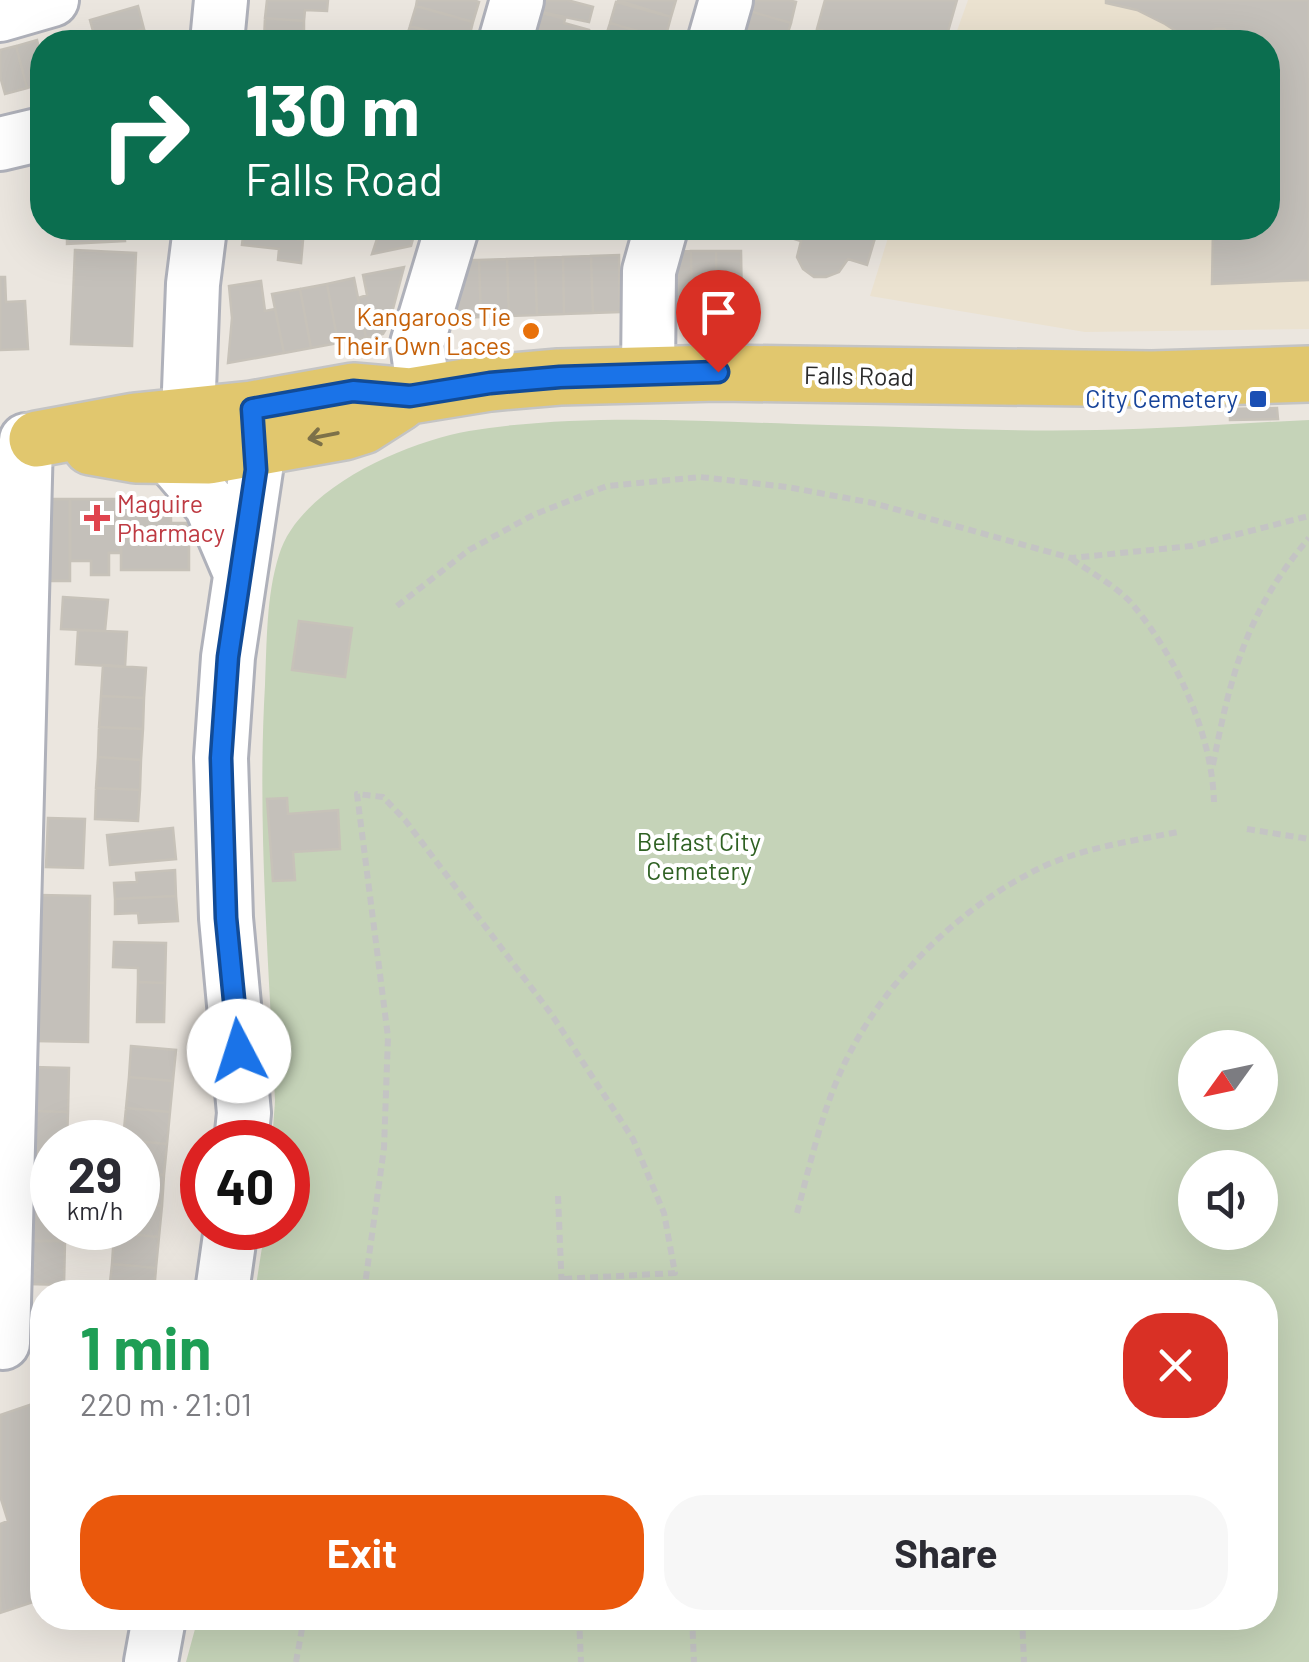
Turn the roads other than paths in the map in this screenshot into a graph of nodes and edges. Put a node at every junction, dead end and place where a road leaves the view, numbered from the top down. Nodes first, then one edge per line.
1 (221, 0) edge
2 (517, 0) edge
3 (726, 0) edge
4 (218, 30) edge
5 (508, 30) edge
6 (717, 30) edge
7 (30, 137) edge
8 (0, 144) edge
9 (198, 240) edge
10 (448, 240) edge
11 (658, 240) edge
12 (648, 373) junction
13 (1309, 374) edge
14 (417, 395) junction
15 (254, 429) junction
16 (179, 437) junction
17 (21, 440) edge
18 (240, 573) junction
19 (243, 1120) edge
20 (228, 1250) edge
21 (224, 1280) edge
22 (3, 1343) dead end
23 (156, 1630) edge
24 (150, 1662) edge

1 - 4 street
2 - 5 street
3 - 6 street
7 - 8 street
9 - 16 street
10 - 14 street
11 - 12 street
12 - 13 main road, Falls Road
12 - 14 main road, Falls Road
14 - 15 main road, Falls Road
15 - 16 main road, Falls Road
15 - 18 street
16 - 17 main road, Falls Road
16 - 18 street
17 - 22 street
18 - 19 street
20 - 21 street
23 - 24 street

